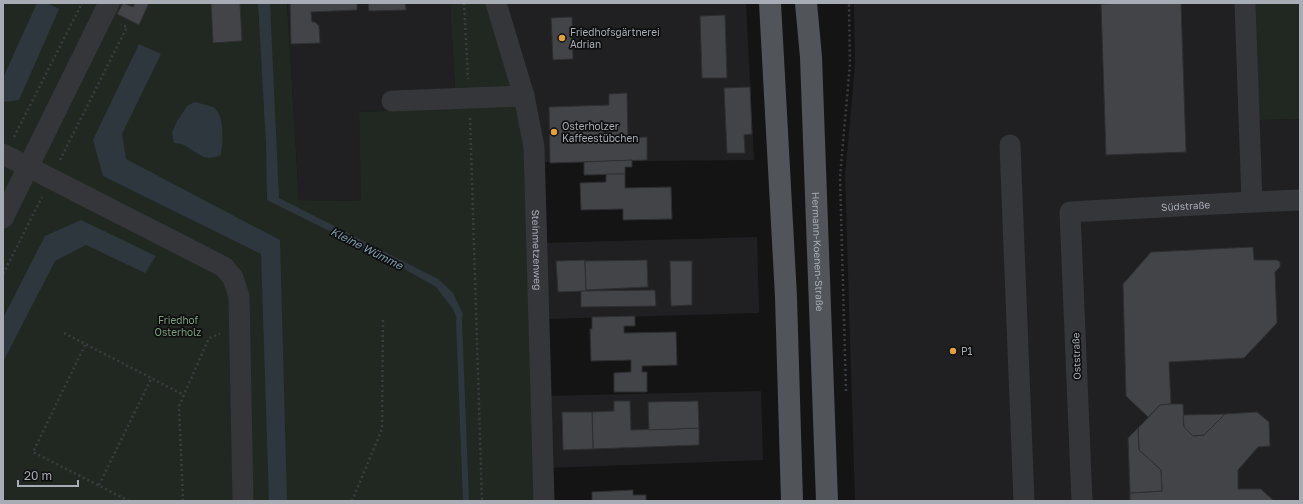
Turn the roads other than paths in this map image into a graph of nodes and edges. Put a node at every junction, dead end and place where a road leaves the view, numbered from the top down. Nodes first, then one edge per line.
1 (109, 3) edge
2 (496, 3) edge
3 (770, 3) edge
4 (806, 3) edge
5 (1245, 3) edge
6 (524, 96) junction
7 (392, 101) dead end
8 (1010, 145) dead end
9 (3, 154) edge
10 (28, 167) junction
11 (1300, 200) edge
12 (1252, 202) junction
13 (1070, 212) joint
14 (3, 218) edge
15 (243, 501) edge
16 (544, 501) edge
17 (792, 501) edge
18 (827, 501) edge
19 (1024, 501) edge
20 (1082, 501) edge

1 - 10 street
2 - 6 street, Steinmetzenweg
3 - 17 main road
4 - 18 main road, Hermann-Koenen-Straße
5 - 12 street
6 - 7 street
6 - 16 street, Steinmetzenweg
8 - 19 street
9 - 10 street
10 - 14 street
10 - 15 street
11 - 12 street, Südstraße
12 - 13 street, Südstraße
13 - 20 street, Oststraße

